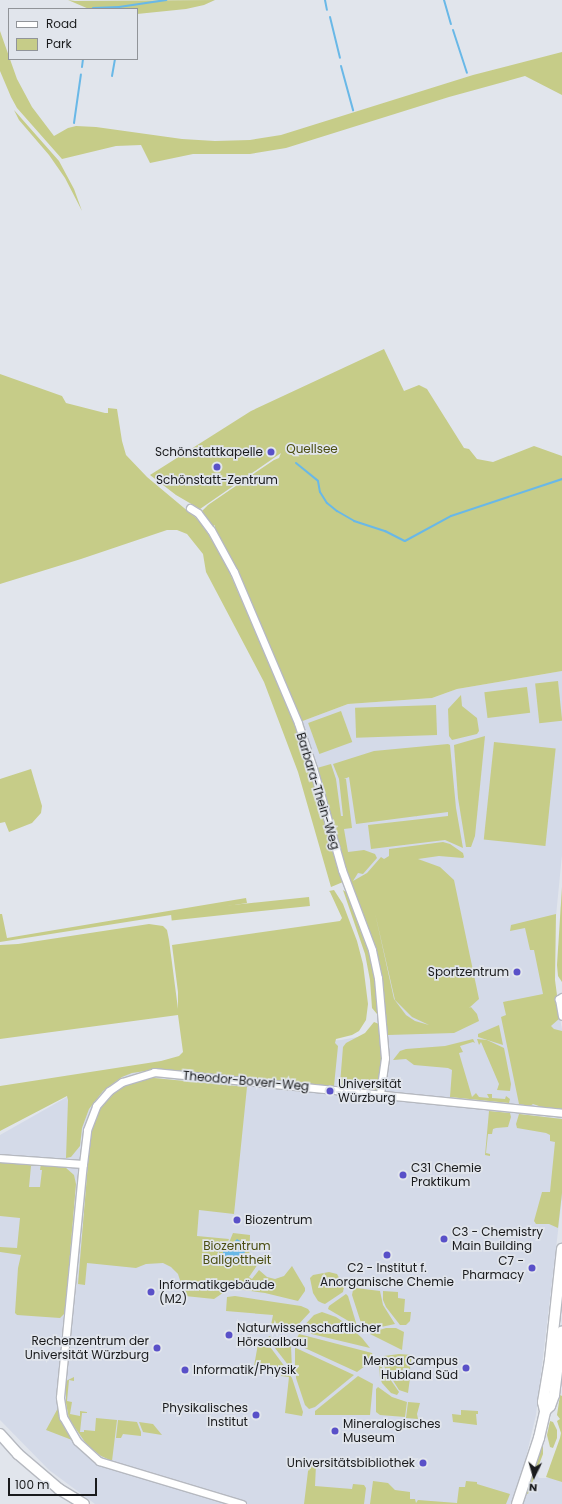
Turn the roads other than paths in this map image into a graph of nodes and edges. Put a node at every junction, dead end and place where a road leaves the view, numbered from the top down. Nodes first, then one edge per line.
1 (190, 508) dead end
2 (560, 998) edge
3 (562, 1016) edge
4 (380, 1094) junction
5 (562, 1113) edge
6 (0, 1158) edge
7 (83, 1164) junction
8 (562, 1249) edge
9 (562, 1332) edge
10 (545, 1411) junction
11 (0, 1434) edge
12 (84, 1504) edge
13 (242, 1504) edge
14 (517, 1504) edge

1 - 4 street, Barbara-Thein-Weg
2 - 3 street
4 - 5 street, Theodor-Boveri-Weg
4 - 7 street, Theodor-Boveri-Weg
6 - 7 street
7 - 13 street, Theodor-Boveri-Weg
8 - 10 street
9 - 10 street
10 - 14 street
11 - 12 street

